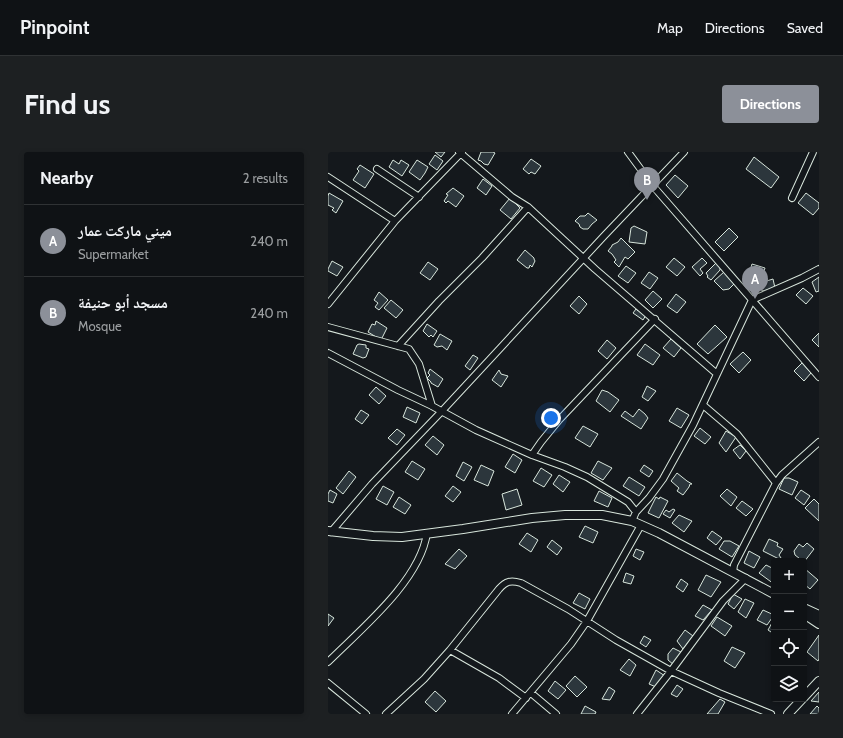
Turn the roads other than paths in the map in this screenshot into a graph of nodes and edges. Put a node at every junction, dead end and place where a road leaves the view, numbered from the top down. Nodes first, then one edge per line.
1 (461, 152) edge
2 (628, 152) edge
3 (684, 152) edge
4 (813, 152) edge
5 (377, 169) dead end
6 (328, 177) edge
7 (653, 186) junction
8 (419, 197) junction
9 (792, 198) dead end
10 (528, 207) junction
11 (395, 221) junction
12 (584, 258) junction
13 (819, 269) edge
14 (752, 300) junction
15 (328, 304) edge
16 (655, 319) junction
17 (328, 327) edge
18 (398, 346) junction
19 (328, 353) edge
20 (717, 374) junction
21 (819, 377) edge
22 (703, 405) junction
23 (432, 406) junction
24 (442, 411) junction
25 (819, 442) edge
26 (532, 454) junction
27 (776, 483) junction
28 (636, 512) junction
29 (632, 521) junction
30 (641, 525) junction
31 (329, 531) edge
32 (427, 533) junction
33 (733, 572) junction
34 (746, 578) junction
35 (771, 592) edge
36 (807, 609) edge
37 (819, 615) edge
38 (807, 616) edge
39 (588, 621) junction
40 (819, 624) edge
41 (450, 650) junction
42 (328, 662) edge
43 (671, 671) junction
44 (819, 682) edge
45 (328, 683) edge
46 (807, 694) edge
47 (528, 696) junction
48 (800, 702) edge
49 (791, 713) edge
50 (366, 714) edge
51 (386, 714) edge
52 (512, 714) edge
53 (556, 714) edge
54 (637, 714) edge
55 (771, 714) edge

1 - 8 street
1 - 10 street
2 - 7 street
3 - 7 street
4 - 9 street
5 - 8 street
6 - 11 street
7 - 12 street
7 - 14 street
8 - 11 street
10 - 12 street
10 - 18 street
11 - 15 street
12 - 16 street
12 - 24 street
13 - 14 street
14 - 20 street
14 - 21 street
16 - 20 street
16 - 26 street
17 - 18 street
18 - 23 street
19 - 23 street
20 - 22 street
22 - 27 street
22 - 28 street
23 - 24 street
24 - 26 street
24 - 31 street
25 - 27 street
26 - 28 street
27 - 33 street
28 - 29 street
29 - 30 main road
29 - 32 main road
30 - 33 main road
30 - 39 street
31 - 32 main road
32 - 42 street
33 - 34 main road
34 - 35 main road
34 - 43 street
36 - 37 main road
38 - 40 main road
39 - 41 street
39 - 43 street
39 - 47 street
41 - 47 street
41 - 51 street
43 - 54 street
43 - 55 street
44 - 46 main road
45 - 50 street
47 - 52 street
47 - 53 street
48 - 49 main road

